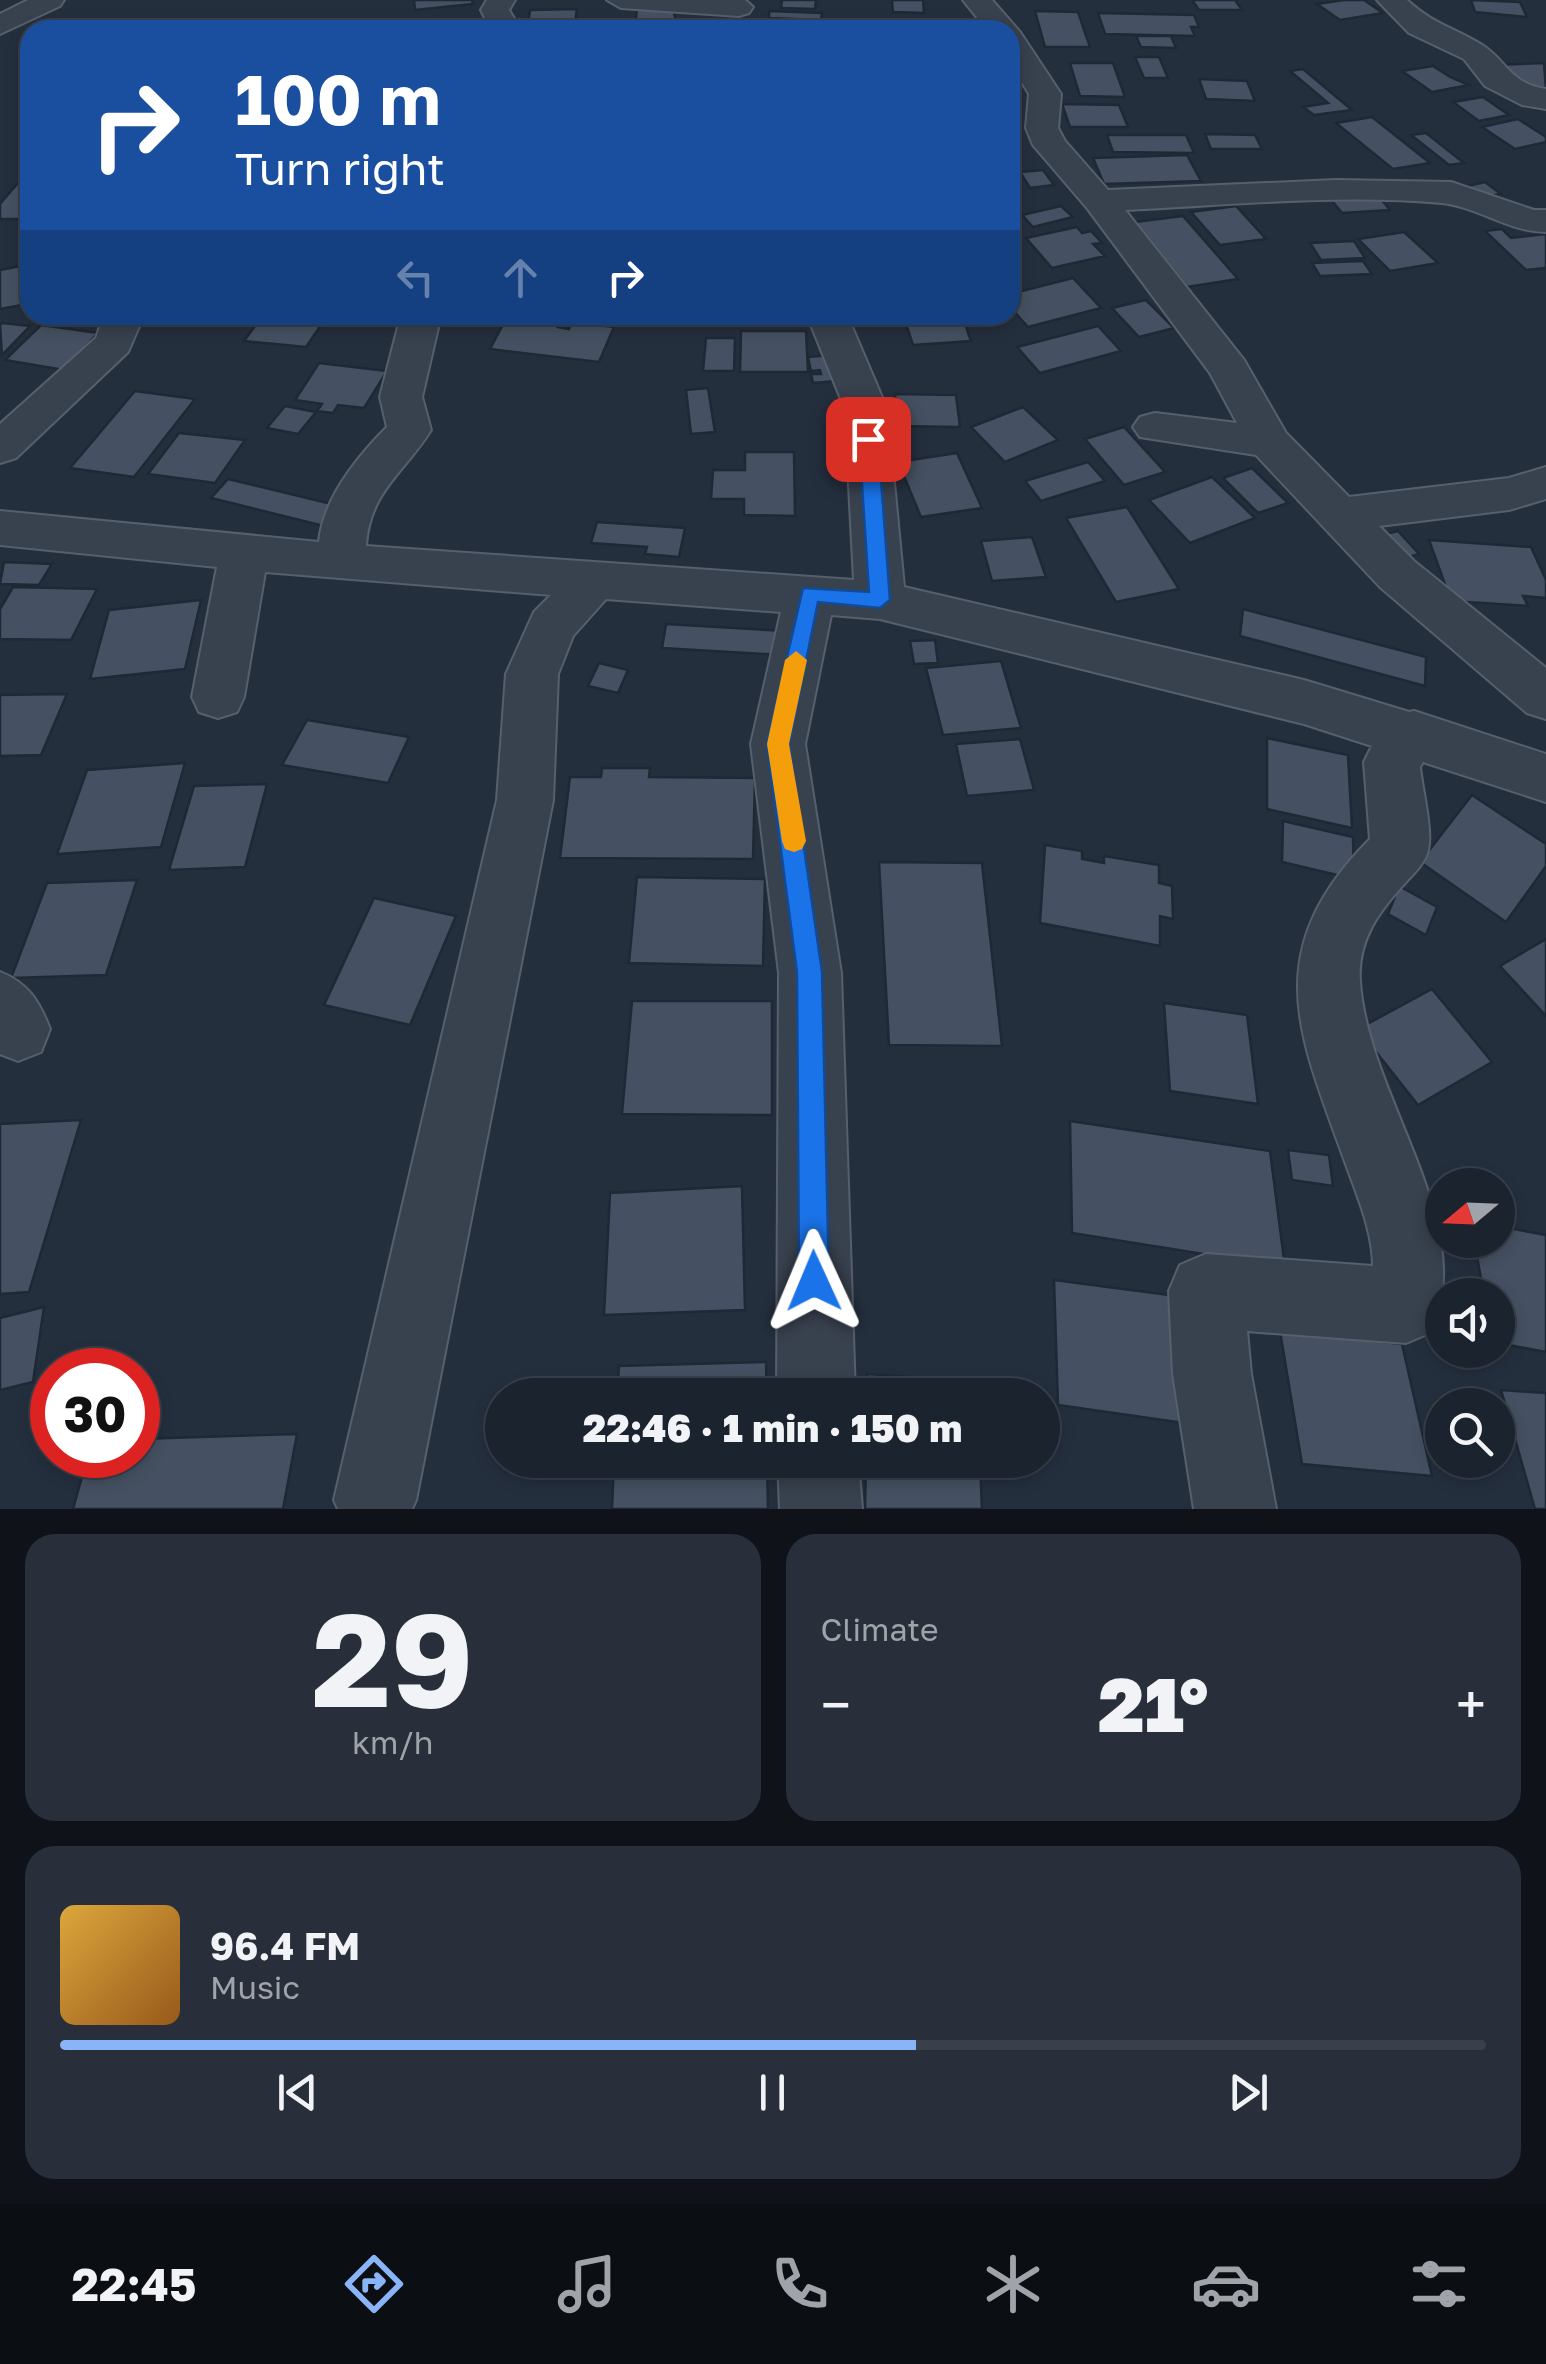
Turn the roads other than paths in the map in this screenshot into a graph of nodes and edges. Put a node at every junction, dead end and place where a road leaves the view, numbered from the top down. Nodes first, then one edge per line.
1 (50, 0) edge
2 (621, 0) edge
3 (977, 0) edge
4 (1392, 0) edge
5 (741, 12) edge
6 (994, 20) edge
7 (0, 25) edge
8 (1027, 93) edge
9 (1542, 104) edge
10 (1099, 201) junction
11 (1546, 220) edge
12 (120, 325) edge
13 (418, 325) edge
14 (831, 325) edge
15 (1156, 427) dead end
16 (1270, 442) junction
17 (0, 448) edge
18 (1546, 483) edge
19 (1340, 514) junction
20 (0, 528) edge
21 (244, 552) junction
22 (341, 562) junction
23 (594, 580) junction
24 (810, 594) junction
25 (880, 600) junction
26 (218, 697) dead end
27 (1546, 698) edge
28 (1414, 733) junction
29 (1546, 778) edge
30 (816, 1378) edge
31 (819, 1478) edge
32 (374, 1500) dead end
33 (821, 1509) edge
34 (1235, 1509) edge

1 - 7 street
2 - 5 street
3 - 6 street
4 - 9 street
8 - 10 street
10 - 11 street
10 - 16 street
12 - 17 street
13 - 22 street
14 - 25 street
15 - 16 street
16 - 19 street
18 - 19 street
19 - 27 street
20 - 21 street
21 - 22 street
21 - 26 street
22 - 23 street
23 - 24 street
23 - 32 street
24 - 25 street
24 - 30 street
25 - 28 street
28 - 29 street
28 - 34 street
31 - 33 street

